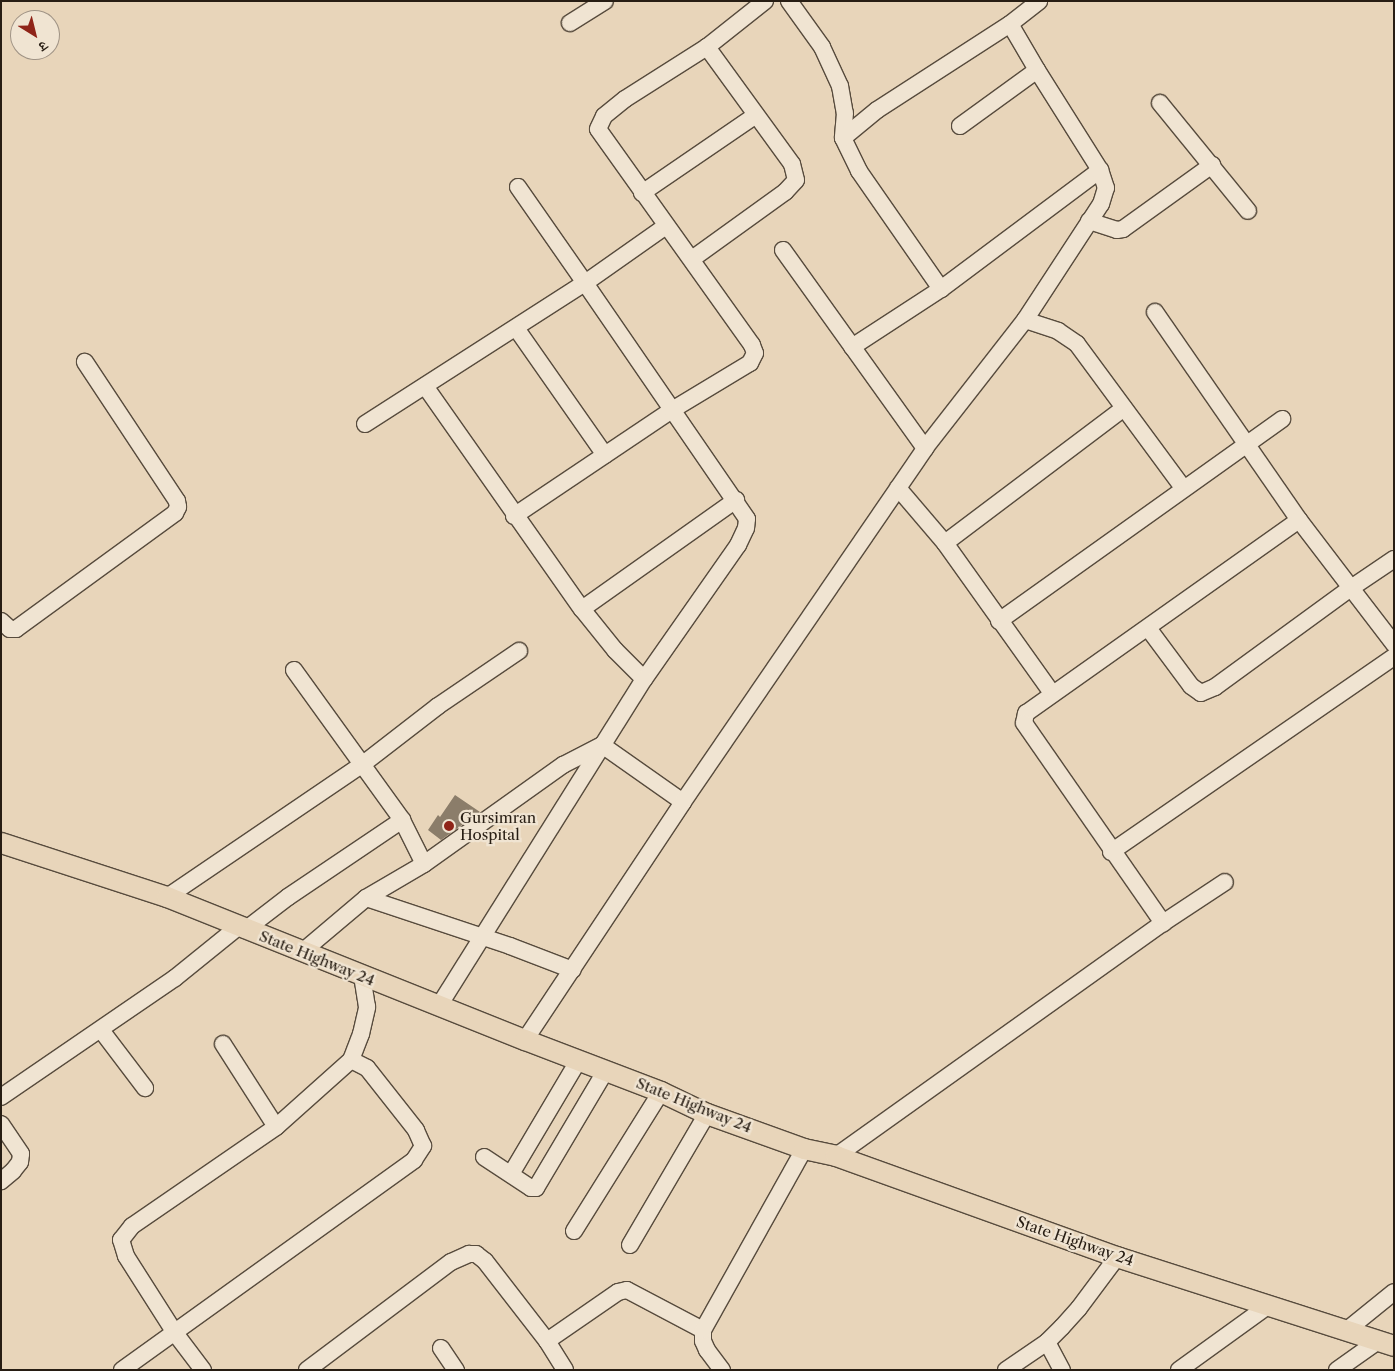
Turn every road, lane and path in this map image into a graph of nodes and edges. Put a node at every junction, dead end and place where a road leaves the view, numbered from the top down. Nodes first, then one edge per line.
1 (605, 1) edge
2 (765, 1) edge
3 (789, 1) edge
4 (1039, 1) edge
5 (570, 23) dead end
6 (1010, 24) junction
7 (707, 47) junction
8 (1037, 70) junction
9 (1160, 103) dead end
10 (756, 115) junction
11 (960, 126) dead end
12 (843, 138) junction
13 (1212, 165) junction
14 (1100, 170) junction
15 (518, 187) dead end
16 (642, 193) junction
17 (1248, 210) dead end
18 (1090, 221) junction
19 (666, 226) junction
20 (783, 250) dead end
21 (692, 259) junction
22 (586, 283) junction
23 (941, 290) junction
24 (1155, 312) dead end
25 (1026, 320) junction
26 (516, 328) junction
27 (852, 347) junction
28 (85, 362) dead end
29 (425, 386) junction
30 (1124, 408) junction
31 (672, 410) junction
32 (1282, 419) dead end
33 (366, 424) dead end
34 (1247, 443) junction
35 (925, 448) junction
36 (605, 455) junction
37 (898, 488) junction
38 (1183, 488) junction
39 (736, 500) junction
40 (514, 516) junction
41 (1299, 520) junction
42 (945, 543) junction
43 (1394, 559) edge
44 (1351, 588) junction
45 (582, 609) junction
46 (1, 621) edge
47 (999, 621) junction
48 (1148, 628) junction
49 (1394, 644) edge
50 (519, 651) dead end
51 (1394, 657) edge
52 (294, 670) dead end
53 (644, 679) junction
54 (1052, 694) junction
55 (602, 745) junction
56 (363, 764) junction
57 (683, 802) junction
58 (402, 820) junction
59 (1, 843) edge
60 (1111, 852) junction
61 (424, 864) junction
62 (1225, 882) dead end
63 (168, 897) junction
64 (366, 898) junction
65 (1162, 923) junction
66 (242, 928) junction
67 (482, 937) junction
68 (302, 952) junction
69 (573, 970) junction
70 (362, 976) junction
71 (439, 1006) junction
72 (101, 1030) junction
73 (525, 1040) junction
74 (223, 1044) dead end
75 (351, 1060) junction
76 (578, 1061) junction
77 (606, 1070) junction
78 (145, 1088) dead end
79 (661, 1092) junction
80 (1, 1097) edge
81 (707, 1114) junction
82 (1, 1124) edge
83 (276, 1127) junction
84 (804, 1148) junction
85 (836, 1156) junction
86 (484, 1157) dead end
87 (511, 1174) junction
88 (1, 1181) edge
89 (574, 1231) dead end
90 (630, 1245) dead end
91 (1117, 1257) junction
92 (1394, 1292) edge
93 (1269, 1305) junction
94 (703, 1330) junction
95 (1346, 1330) junction
96 (175, 1333) junction
97 (547, 1341) junction
98 (1047, 1342) junction
99 (1386, 1343) edge
100 (441, 1348) dead end
101 (122, 1370) edge
102 (203, 1370) edge
103 (307, 1370) edge
104 (456, 1370) edge
105 (565, 1370) edge
106 (722, 1370) edge
107 (1006, 1370) edge
108 (1062, 1370) edge
109 (1179, 1370) edge
110 (1338, 1370) edge

1 - 5 street
2 - 7 street
3 - 12 street
4 - 6 street
6 - 8 street
6 - 12 street
7 - 10 street
7 - 16 street
8 - 11 street
8 - 14 street
9 - 13 street
10 - 16 street
10 - 21 street
12 - 23 street
13 - 17 street
13 - 18 street
14 - 18 street
14 - 23 street
15 - 22 street
16 - 19 street
18 - 25 street
19 - 21 street
19 - 22 street
20 - 27 street
21 - 31 street
22 - 26 street
22 - 31 street
23 - 27 street
24 - 34 street
25 - 30 street
25 - 35 street
26 - 29 street
26 - 36 street
27 - 35 street
28 - 46 street
29 - 33 street
29 - 40 street
30 - 38 street
30 - 42 street
31 - 36 street
31 - 39 street
32 - 34 street
34 - 38 street
34 - 41 street
35 - 37 street
36 - 40 street
37 - 42 street
37 - 57 street
38 - 47 street
39 - 45 street
39 - 53 street
40 - 45 street
41 - 44 street
41 - 48 street
42 - 47 street
43 - 44 street
44 - 48 street
44 - 49 street
45 - 53 street
47 - 54 street
48 - 54 street
50 - 56 street
51 - 60 street
52 - 56 street
53 - 55 street
54 - 60 street
55 - 57 street
55 - 61 street
55 - 67 street
56 - 58 street
56 - 63 street
57 - 69 street
58 - 61 street
58 - 66 street
59 - 63 main road, State Highway 24
60 - 65 street
61 - 64 street
62 - 65 street
63 - 66 main road, State Highway 24
64 - 67 street
64 - 68 street
65 - 85 street
66 - 68 main road, State Highway 24
66 - 72 street
67 - 69 street
67 - 71 street
68 - 70 main road, State Highway 24
69 - 73 street
70 - 71 main road, State Highway 24
70 - 75 street
71 - 73 main road, State Highway 24
72 - 78 street
72 - 80 street
73 - 76 main road, State Highway 24
74 - 83 street
75 - 83 street
75 - 96 street
76 - 77 main road, State Highway 24
76 - 87 street
77 - 79 main road, State Highway 24
77 - 87 street
79 - 81 main road, State Highway 24
79 - 89 street
81 - 84 main road, State Highway 24
81 - 90 street
82 - 88 street
83 - 96 street
84 - 85 main road, State Highway 24
84 - 94 street
85 - 91 main road, State Highway 24
86 - 87 street
91 - 93 main road, State Highway 24
91 - 98 street
92 - 95 street
93 - 95 main road, State Highway 24
93 - 109 street
94 - 97 street
94 - 106 street
95 - 99 main road, State Highway 24
96 - 101 street
96 - 102 street
97 - 103 street
97 - 105 street
98 - 107 street
98 - 108 street
99 - 110 street
100 - 104 street

